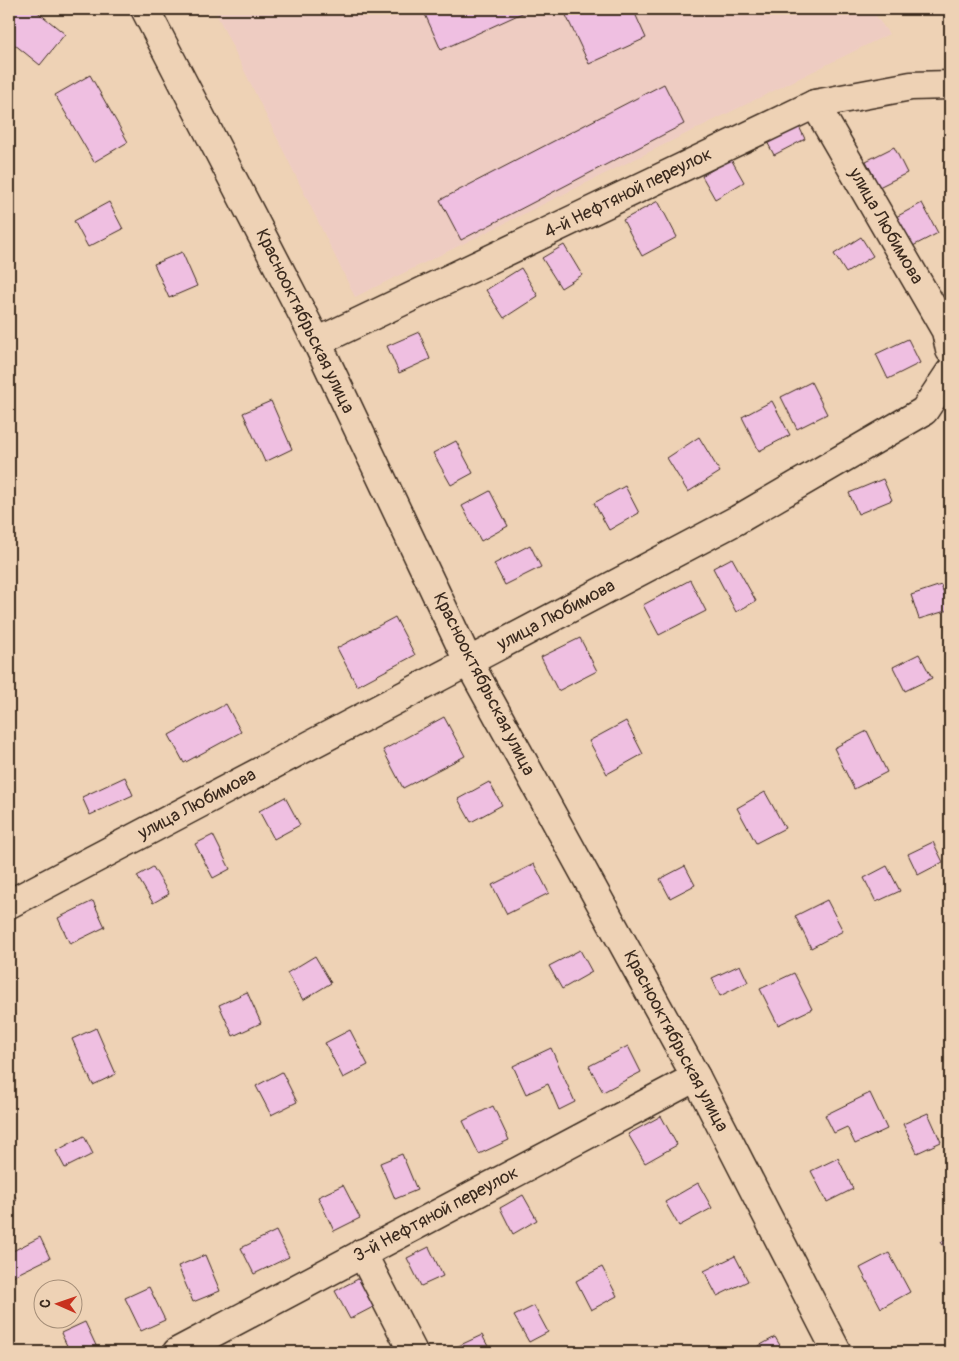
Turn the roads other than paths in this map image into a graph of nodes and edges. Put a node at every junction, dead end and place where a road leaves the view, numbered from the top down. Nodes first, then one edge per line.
1 (146, 9) edge
2 (950, 85) edge
3 (815, 104) junction
4 (317, 342) junction
5 (950, 350) edge
6 (950, 372) edge
7 (468, 661) junction
8 (9, 904) edge
9 (696, 1077) junction
10 (362, 1253) junction
11 (177, 1352) edge
12 (413, 1352) edge
13 (837, 1352) edge

1 - 4 street, Краснооктябрьская улица
2 - 3 street, 4-й Нефтяной переулок
3 - 4 street, 4-й Нефтяной переулок
3 - 5 street, улица Любимова
4 - 7 street, Краснооктябрьская улица
6 - 7 street, улица Любимова
7 - 8 street, улица Любимова
7 - 9 street, Краснооктябрьская улица
9 - 10 street, 3-й Нефтяной переулок
9 - 13 street, Краснооктябрьская улица
10 - 11 street, 3-й Нефтяной переулок
10 - 12 street

